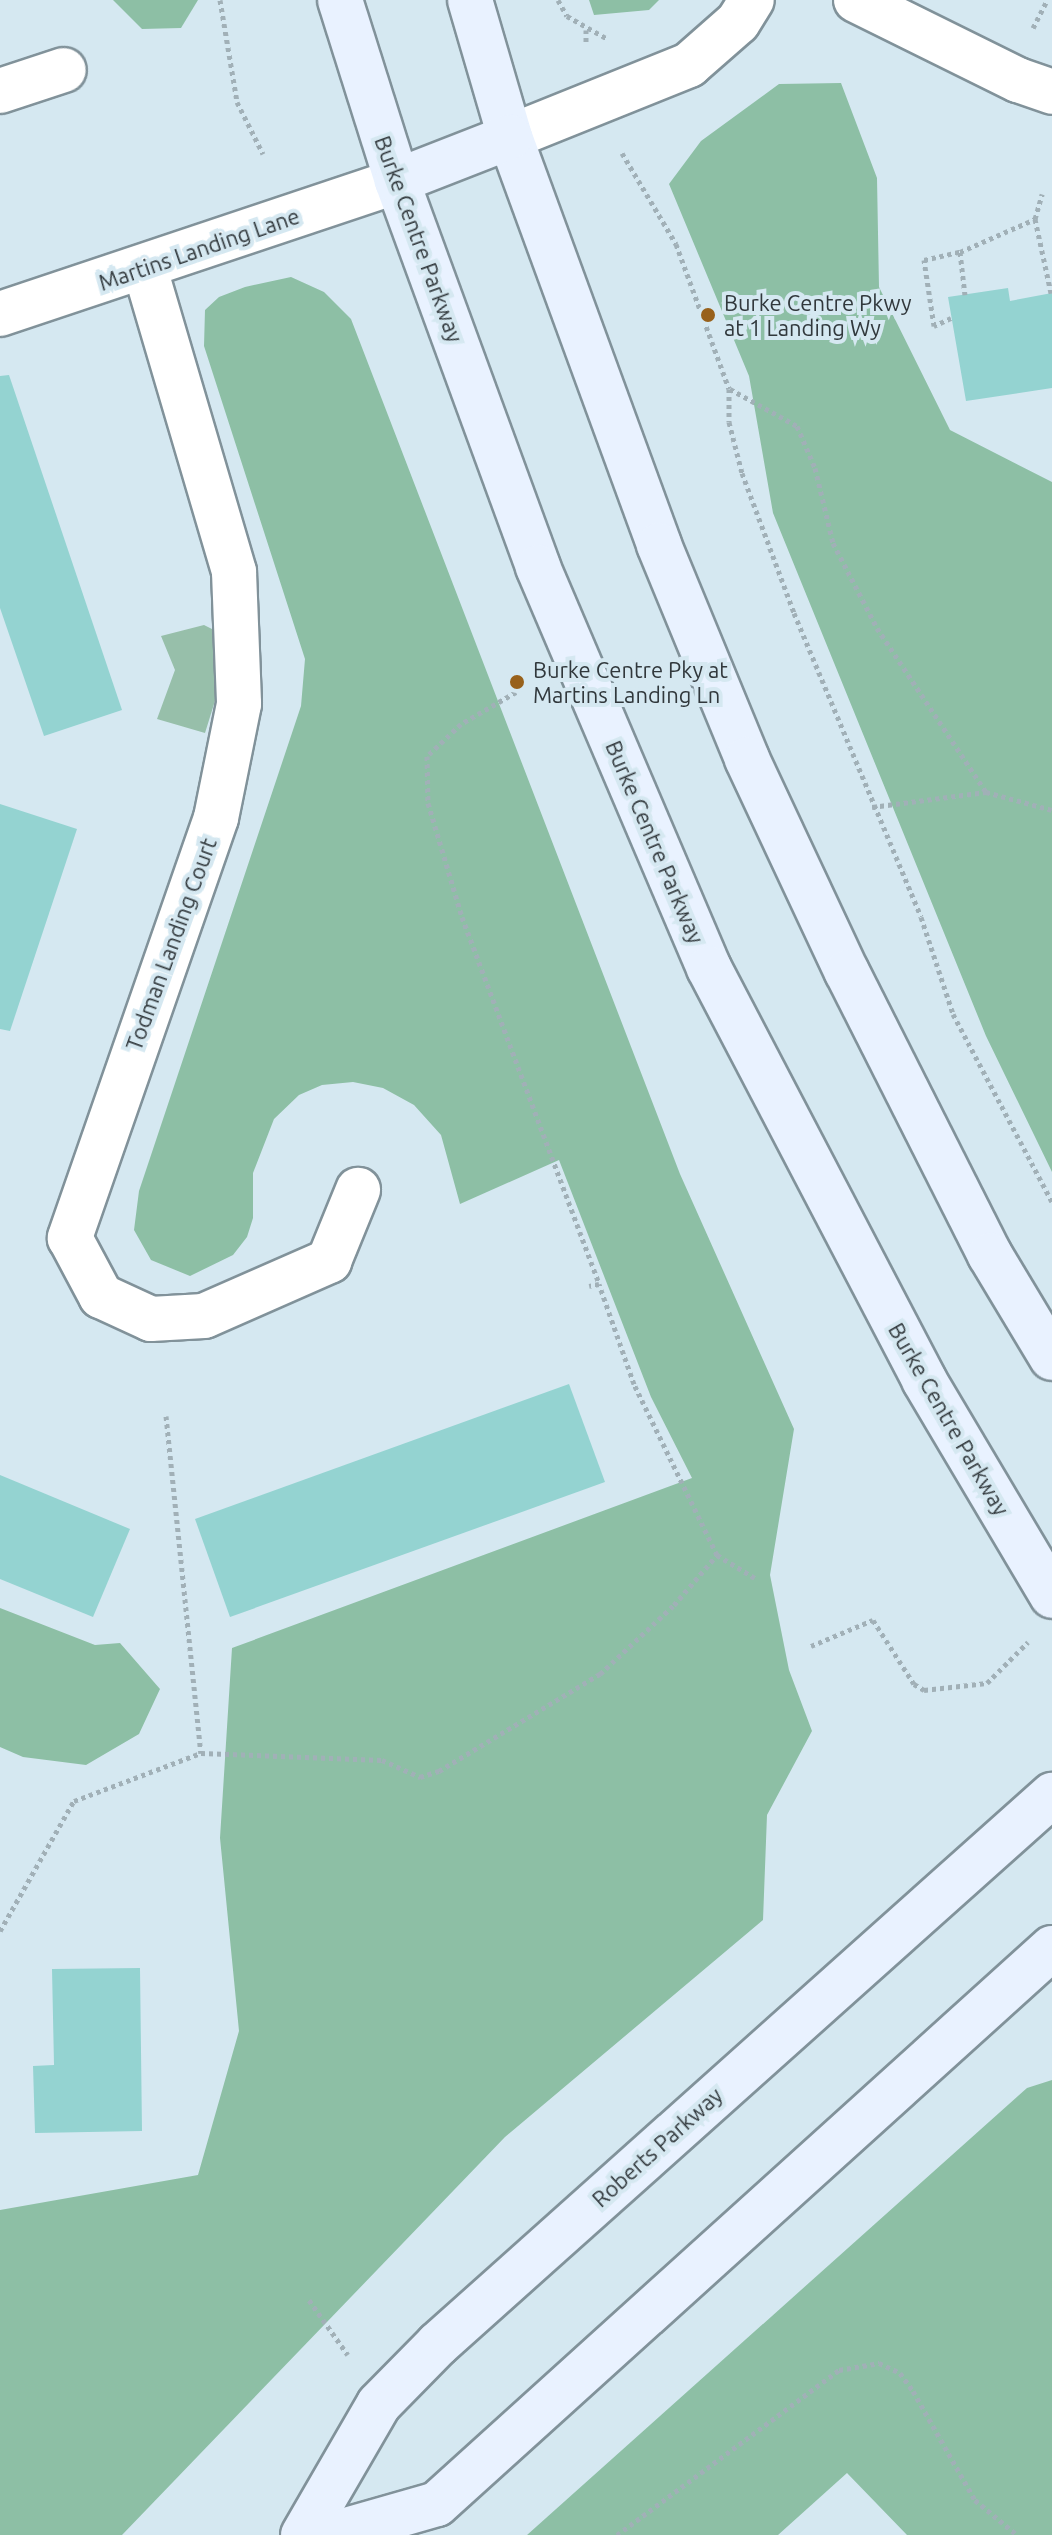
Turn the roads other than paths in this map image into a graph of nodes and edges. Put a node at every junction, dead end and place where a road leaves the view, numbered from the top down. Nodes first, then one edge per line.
1 (340, 0) edge
2 (470, 0) edge
3 (752, 0) edge
4 (856, 0) edge
5 (64, 70) dead end
6 (0, 91) edge
7 (1052, 92) edge
8 (510, 137) junction
9 (397, 181) junction
10 (145, 269) junction
11 (0, 314) edge
12 (358, 1190) dead end
13 (1052, 1358) edge
14 (1052, 1596) edge
15 (1052, 1795) edge
16 (1052, 1948) edge
17 (303, 2535) edge
18 (329, 2535) edge

1 - 9 main road, Burke Centre Parkway
2 - 8 main road
3 - 8 street
4 - 7 street
5 - 6 street
8 - 9 main road
8 - 13 main road
9 - 10 street, Martins Landing Lane
9 - 14 main road, Burke Centre Parkway
10 - 11 street, Martins Landing Lane
10 - 12 street, Todman Landing Court
15 - 17 main road, Roberts Parkway
16 - 18 main road

